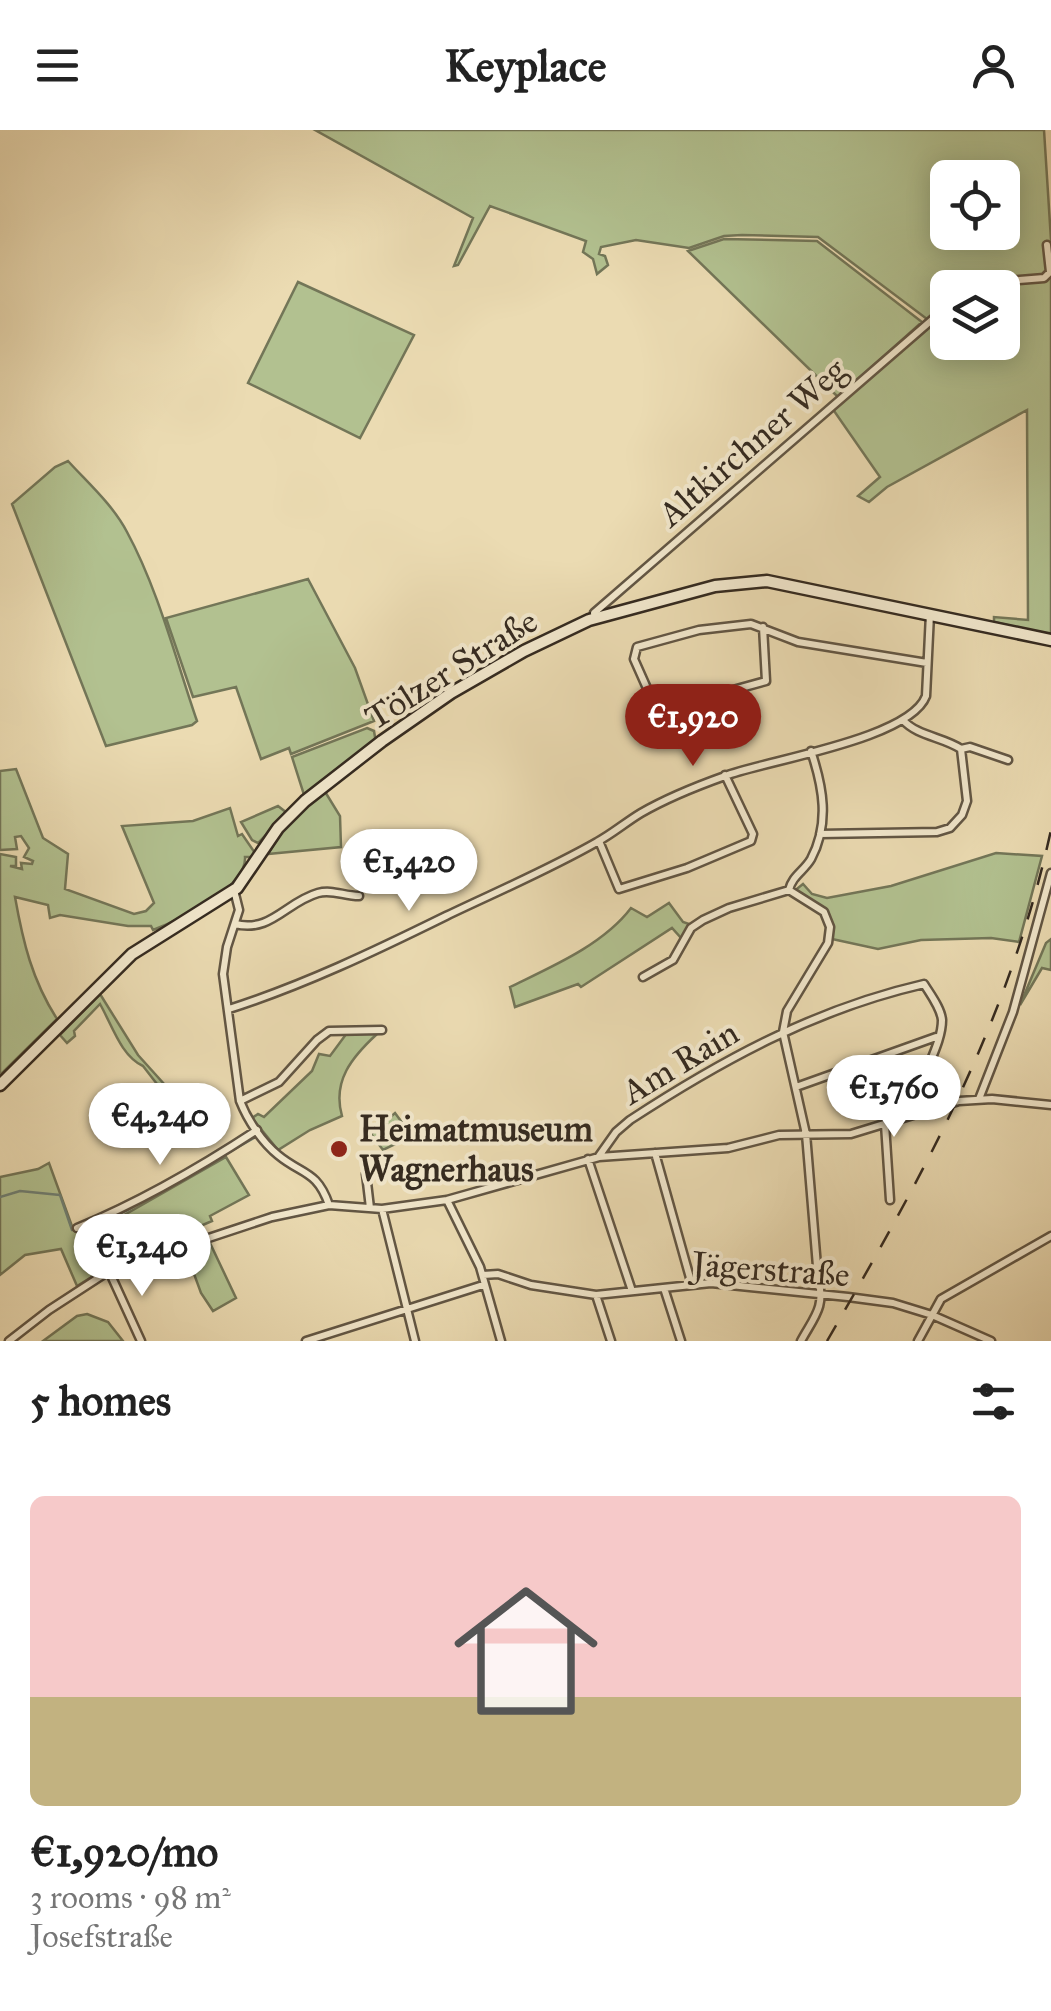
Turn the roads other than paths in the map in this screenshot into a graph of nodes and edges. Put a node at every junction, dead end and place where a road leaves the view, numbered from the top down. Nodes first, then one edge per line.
1 (1047, 245) dead end
2 (1020, 280) edge
3 (930, 322) edge
4 (930, 614) junction
5 (595, 618) junction
6 (764, 627) junction
7 (1051, 640) edge
8 (927, 664) junction
9 (903, 720) junction
10 (961, 749) junction
11 (811, 751) junction
12 (1008, 760) dead end
13 (726, 776) junction
14 (820, 834) junction
15 (598, 842) junction
16 (1051, 873) edge
17 (234, 890) junction
18 (789, 890) junction
19 (358, 896) dead end
20 (235, 924) junction
21 (643, 976) dead end
22 (229, 1009) junction
23 (787, 1011) junction
24 (796, 1024) junction
25 (382, 1030) dead end
26 (783, 1032) junction
27 (938, 1036) junction
28 (0, 1085) edge
29 (796, 1087) junction
30 (978, 1099) junction
31 (240, 1102) junction
32 (1051, 1105) edge
33 (917, 1114) junction
34 (885, 1124) junction
35 (256, 1130) junction
36 (806, 1134) junction
37 (608, 1141) junction
38 (617, 1154) junction
39 (655, 1154) junction
40 (598, 1157) junction
41 (588, 1160) junction
42 (366, 1174) dead end
43 (447, 1200) junction
44 (890, 1200) dead end
45 (328, 1205) junction
46 (370, 1208) junction
47 (382, 1209) junction
48 (77, 1228) dead end
49 (1051, 1236) edge
50 (110, 1271) junction
51 (483, 1274) junction
52 (483, 1285) junction
53 (692, 1285) junction
54 (664, 1288) junction
55 (632, 1291) junction
56 (596, 1296) junction
57 (823, 1296) junction
58 (409, 1308) junction
59 (932, 1315) junction
60 (975, 1338) edge
61 (9, 1341) edge
62 (140, 1341) edge
63 (306, 1341) edge
64 (415, 1341) edge
65 (502, 1341) edge
66 (611, 1341) edge
67 (681, 1341) edge
68 (801, 1341) edge
69 (918, 1341) edge
70 (991, 1341) edge

1 - 2 street
3 - 5 street, Altkirchner Weg
4 - 5 main road, Tölzer Straße
4 - 7 main road, Tölzer Straße
4 - 8 street
5 - 17 main road, Tölzer Straße
6 - 6 street
6 - 8 street
8 - 9 street
9 - 10 street
9 - 11 street
10 - 12 street
10 - 14 street
11 - 13 street
11 - 14 street
13 - 15 street
13 - 15 street
14 - 18 street
15 - 22 street
16 - 30 street
17 - 20 street
17 - 28 main road, Tölzer Straße
18 - 21 street
18 - 23 street
19 - 20 street
20 - 22 street
22 - 31 street
23 - 24 street
23 - 26 street
24 - 26 street, Am Rain
24 - 27 street, Am Rain
25 - 31 street
26 - 29 street
26 - 37 street, Am Rain
27 - 29 street
27 - 33 street
29 - 36 street
30 - 32 street
30 - 33 street
31 - 35 street
33 - 34 street
34 - 36 street
34 - 44 street
35 - 45 street
35 - 48 street
36 - 39 street
36 - 57 street
37 - 38 street, Am Rain
37 - 40 street, Am Rain
38 - 39 street
38 - 40 street
39 - 53 street
40 - 41 street
41 - 43 street
41 - 55 street
42 - 46 street
43 - 47 street
43 - 51 street
45 - 46 street
45 - 50 street
46 - 47 street
47 - 58 street
49 - 59 street
50 - 61 street
50 - 62 street
51 - 52 street
51 - 56 street, Jägerstraße
52 - 58 street
52 - 65 street
53 - 54 street, Jägerstraße
53 - 57 street, Jägerstraße
54 - 55 street, Jägerstraße
54 - 67 street
55 - 56 street, Jägerstraße
56 - 66 street
57 - 59 street, Jägerstraße
57 - 68 street
58 - 63 street
58 - 64 street
59 - 60 street, Jägerstraße
59 - 69 street
60 - 70 street, Jägerstraße

